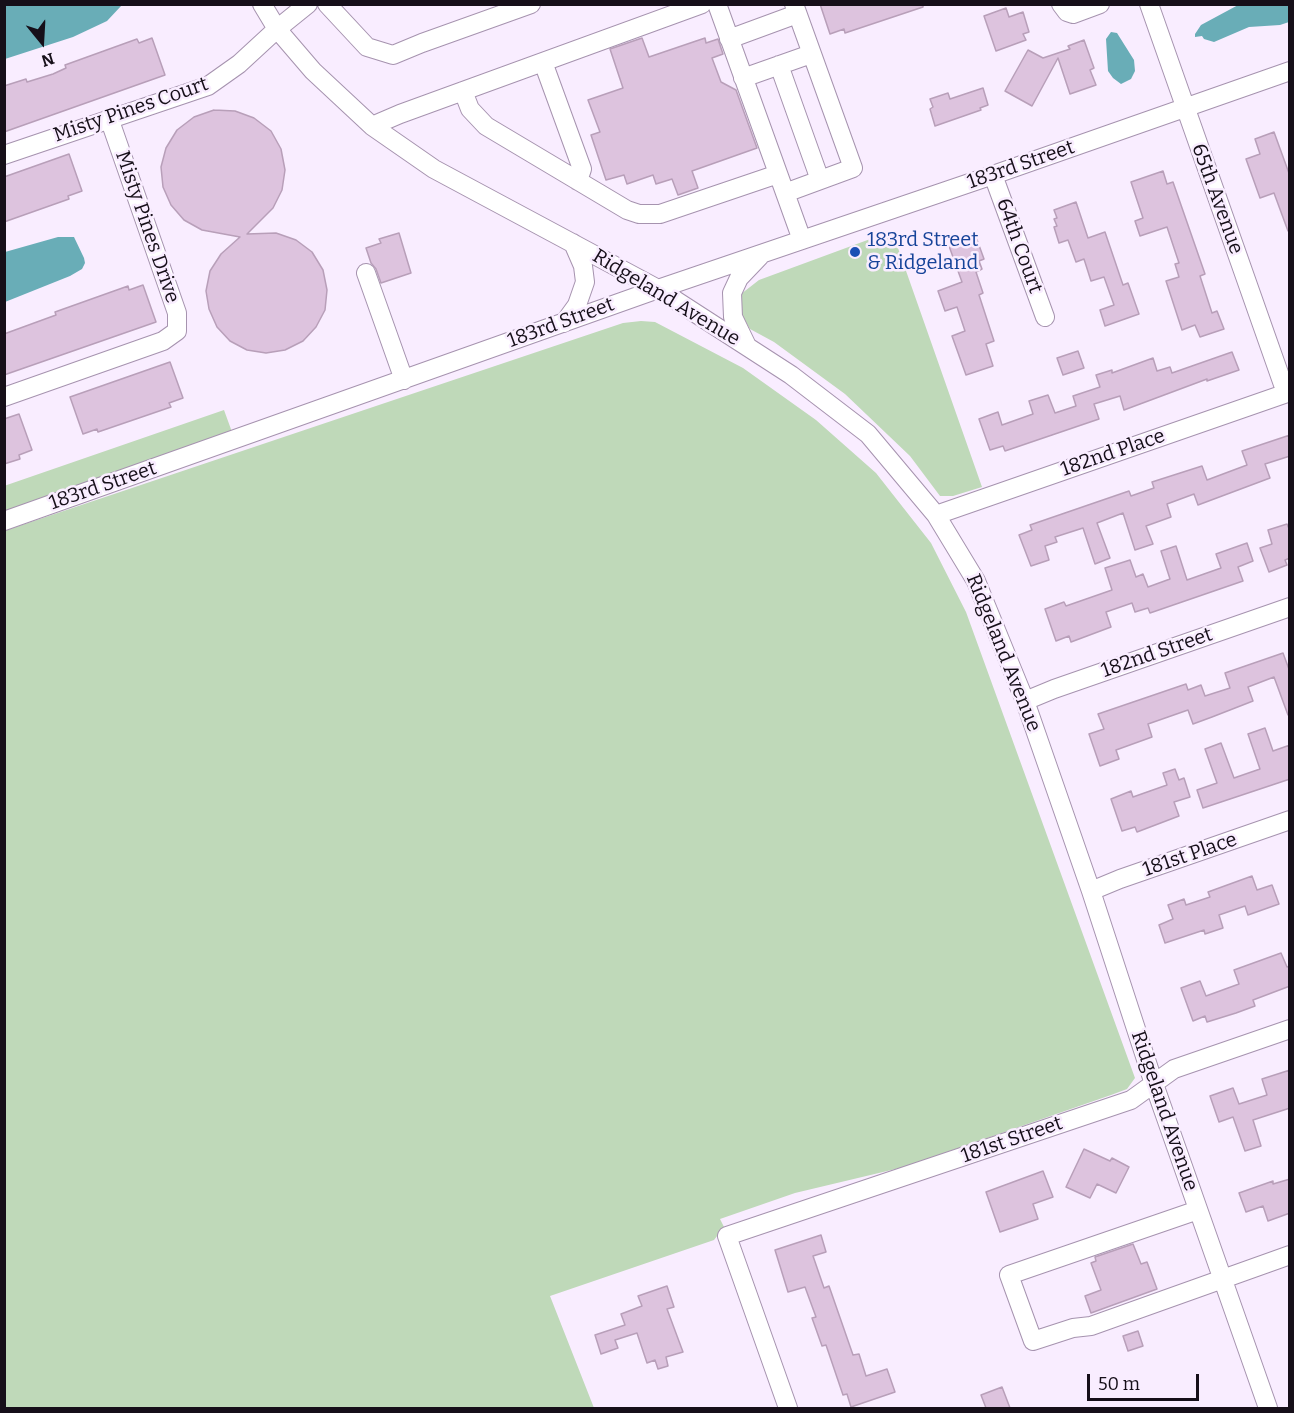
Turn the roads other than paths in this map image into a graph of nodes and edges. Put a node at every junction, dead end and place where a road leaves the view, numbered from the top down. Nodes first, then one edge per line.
1 (262, 4) edge
2 (308, 4) edge
3 (327, 4) edge
4 (531, 4) edge
5 (702, 4) edge
6 (717, 4) edge
7 (1061, 4) edge
8 (1100, 4) edge
9 (1149, 4) edge
10 (795, 9) edge
11 (277, 28) junction
12 (729, 39) junction
13 (811, 54) junction
14 (543, 62) junction
15 (779, 65) junction
16 (1290, 71) edge
17 (744, 78) junction
18 (463, 91) junction
19 (1185, 108) junction
20 (109, 118) junction
21 (372, 126) junction
22 (4, 155) edge
23 (778, 174) junction
24 (993, 175) junction
25 (820, 180) junction
26 (578, 181) junction
27 (785, 193) junction
28 (802, 240) junction
29 (573, 243) junction
30 (761, 254) junction
31 (366, 273) dead end
32 (658, 289) junction
33 (1045, 316) dead end
34 (564, 323) junction
35 (747, 346) junction
36 (404, 380) junction
37 (1288, 393) edge
38 (4, 397) edge
39 (936, 514) junction
40 (4, 521) edge
41 (1290, 607) edge
42 (1025, 701) junction
43 (1290, 820) edge
44 (1091, 891) junction
45 (1290, 1029) edge
46 (1154, 1084) junction
47 (1198, 1209) junction
48 (1290, 1255) edge
49 (1222, 1278) junction
50 (788, 1408) edge
51 (1268, 1408) edge

1 - 11 street, Ridgeland Avenue
2 - 11 street, Misty Pines Court
3 - 4 street
5 - 14 street
6 - 12 street
7 - 8 street
9 - 19 street, 65th Avenue
10 - 12 street
10 - 13 street
11 - 20 street, Misty Pines Court
11 - 21 street, Ridgeland Avenue
12 - 17 street
13 - 15 street
13 - 25 street
14 - 18 street
14 - 26 street
15 - 17 street
15 - 25 street
16 - 19 street, 183rd Street
17 - 23 street
18 - 21 street
18 - 26 street
19 - 24 street, 183rd Street
19 - 37 street, 65th Avenue
20 - 22 street, Misty Pines Court
20 - 38 street, Misty Pines Drive
21 - 29 street, Ridgeland Avenue
23 - 26 street
23 - 27 street
24 - 28 street, 183rd Street
24 - 33 street, 64th Court
25 - 27 street
27 - 28 street
28 - 30 street, 183rd Street
29 - 32 street, Ridgeland Avenue
29 - 34 street
30 - 32 street, 183rd Street
30 - 35 street
31 - 36 street
32 - 34 street, 183rd Street
32 - 35 street, Ridgeland Avenue
34 - 36 street, 183rd Street
35 - 39 street, Ridgeland Avenue
36 - 40 street, 183rd Street
37 - 39 street, 182nd Place
39 - 42 street, Ridgeland Avenue
41 - 42 street, 182nd Street
42 - 44 street, Ridgeland Avenue
43 - 44 street, 181st Place
44 - 46 street, Ridgeland Avenue
45 - 46 street, 181st Street
46 - 47 street, Ridgeland Avenue
46 - 50 street, 181st Street
47 - 49 street, Ridgeland Avenue
47 - 49 street
48 - 49 street
49 - 51 street, Ridgeland Avenue

